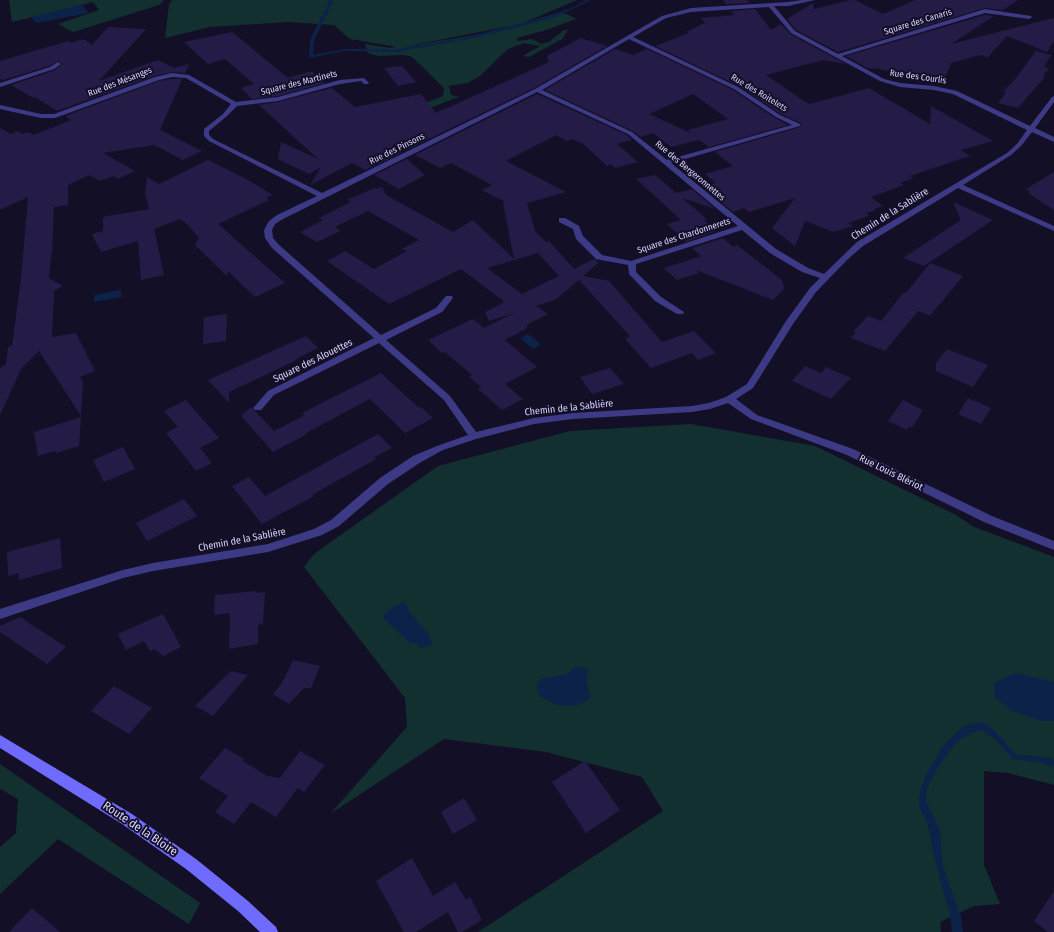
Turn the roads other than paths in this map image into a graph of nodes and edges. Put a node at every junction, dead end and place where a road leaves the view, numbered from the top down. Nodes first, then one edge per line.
1 (812, 0) edge
2 (771, 6) junction
3 (1030, 17) dead end
4 (629, 37) junction
5 (837, 56) junction
6 (58, 64) dead end
7 (366, 83) dead end
8 (0, 85) edge
9 (537, 90) junction
10 (1054, 98) edge
11 (235, 104) junction
12 (0, 107) edge
13 (1031, 130) junction
14 (1054, 140) edge
15 (666, 162) junction
16 (958, 185) junction
17 (322, 196) junction
18 (562, 220) dead end
19 (743, 227) junction
20 (1054, 229) edge
21 (632, 263) junction
22 (824, 277) junction
23 (449, 298) dead end
24 (680, 312) dead end
25 (382, 339) junction
26 (729, 399) junction
27 (258, 408) dead end
28 (474, 436) junction
29 (1054, 546) edge
30 (0, 614) edge
31 (0, 741) edge
32 (270, 932) edge

1 - 2 street, Rue des Pinsons
2 - 4 street, Rue des Pinsons
2 - 5 street, Rue des Courlis
3 - 5 street, Square des Canaris
4 - 9 street, Rue des Pinsons
4 - 15 street, Rue des Roitelets
5 - 13 street, Rue des Courlis
6 - 8 street
7 - 11 street, Square des Martinets
9 - 15 street, Rue des Bergeronnettes
9 - 17 street, Rue des Pinsons
10 - 13 street, Chemin de la Sablière
11 - 12 street, Rue des Mésanges
11 - 17 street
13 - 14 street, Rue des Courlis
13 - 16 street, Chemin de la Sablière
15 - 19 street, Rue des Bergeronnettes
16 - 20 street
16 - 22 street, Chemin de la Sablière
17 - 25 street, Rue des Pinsons
18 - 21 street, Square des Chardonnerets
19 - 21 street, Square des Chardonnerets
19 - 22 street, Rue des Bergeronnettes
21 - 24 street, Square des Chardonnerets
22 - 26 street, Chemin de la Sablière
23 - 25 street, Square des Alouettes
25 - 27 street, Square des Alouettes
25 - 28 street, Rue des Pinsons
26 - 28 street, Chemin de la Sablière
26 - 29 street, Rue Louis Blériot
28 - 30 street, Chemin de la Sablière
31 - 32 street, Route de la Bloire

